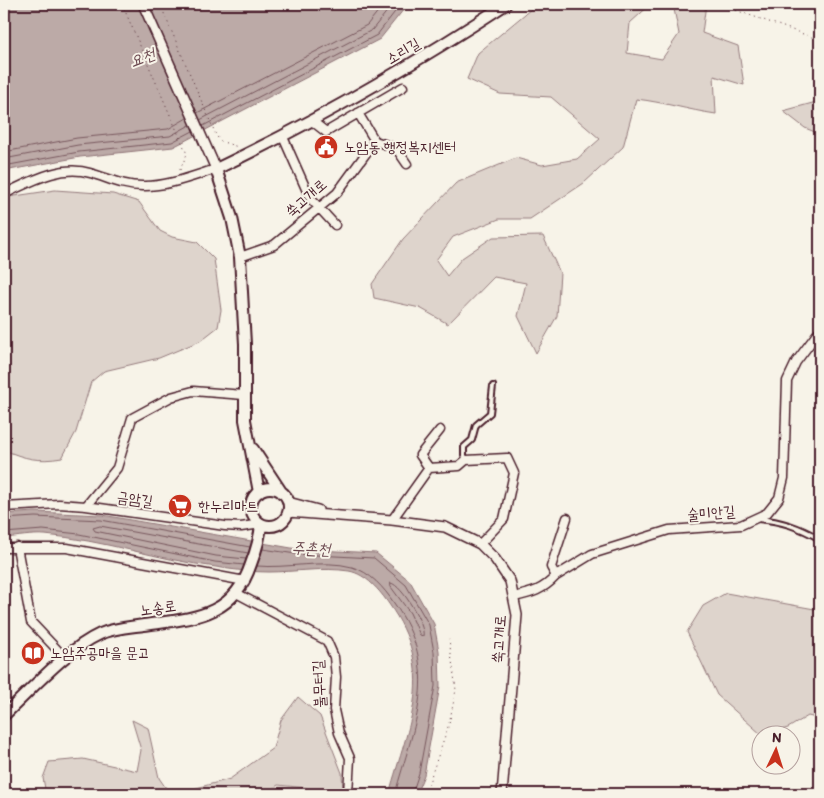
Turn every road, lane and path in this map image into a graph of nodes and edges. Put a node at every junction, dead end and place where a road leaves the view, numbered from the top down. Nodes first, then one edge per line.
1 (122, 4) edge
2 (143, 4) edge
3 (160, 4) edge
4 (506, 4) edge
5 (723, 4) edge
6 (820, 40) edge
7 (403, 87) dead end
8 (358, 113) junction
9 (312, 121) junction
10 (284, 137) junction
11 (375, 141) junction
12 (253, 152) junction
13 (407, 164) dead end
14 (216, 169) junction
15 (173, 180) junction
16 (4, 194) edge
17 (318, 207) junction
18 (335, 225) dead end
19 (240, 257) junction
20 (820, 330) edge
21 (493, 386) dead end
22 (244, 395) junction
23 (440, 430) dead end
24 (249, 444) junction
25 (466, 460) junction
26 (429, 468) junction
27 (259, 492) junction
28 (282, 492) junction
29 (86, 506) junction
30 (288, 507) junction
31 (4, 508) edge
32 (567, 518) dead end
33 (756, 519) junction
34 (392, 520) junction
35 (261, 524) junction
36 (820, 539) edge
37 (480, 544) junction
38 (17, 547) junction
39 (4, 548) edge
40 (556, 576) junction
41 (246, 579) junction
42 (238, 594) junction
43 (514, 597) junction
44 (449, 639) dead end
45 (66, 658) junction
46 (4, 714) edge
47 (348, 794) edge
48 (425, 794) edge
49 (502, 794) edge

1 - 15 path
2 - 14 street
3 - 12 path
4 - 9 main road, 소리길
5 - 6 path
7 - 8 street, 소리길
8 - 9 street, 소리길
8 - 11 street
9 - 10 main road, 소리길
10 - 12 main road, 소리길
10 - 17 street
11 - 13 street
11 - 17 street, 쑥고개로
12 - 14 main road, 소리길
14 - 15 street
14 - 19 main road
15 - 16 street
17 - 18 street
17 - 19 street, 쑥고개로
19 - 22 main road
20 - 33 street, 술미안길
21 - 25 lane
22 - 24 main road
22 - 29 street
23 - 26 street
24 - 27 main road
24 - 28 main road
25 - 26 street
25 - 37 street
26 - 34 street
27 - 28 main road
27 - 35 main road
28 - 30 main road
29 - 31 street, 금암길
29 - 35 street, 금암길
30 - 34 street, 쑥고개로
30 - 35 main road
32 - 40 street
33 - 36 lane
33 - 40 street, 술미안길
34 - 37 street, 쑥고개로
35 - 41 main road, 노송로
37 - 43 street, 쑥고개로
38 - 39 street
38 - 41 street
38 - 45 street
40 - 43 street, 술미안길
41 - 42 main road, 노송로
42 - 45 main road, 노송로
42 - 47 street, 불무터길
43 - 49 street, 쑥고개로
44 - 48 path
45 - 46 main road, 노송로

